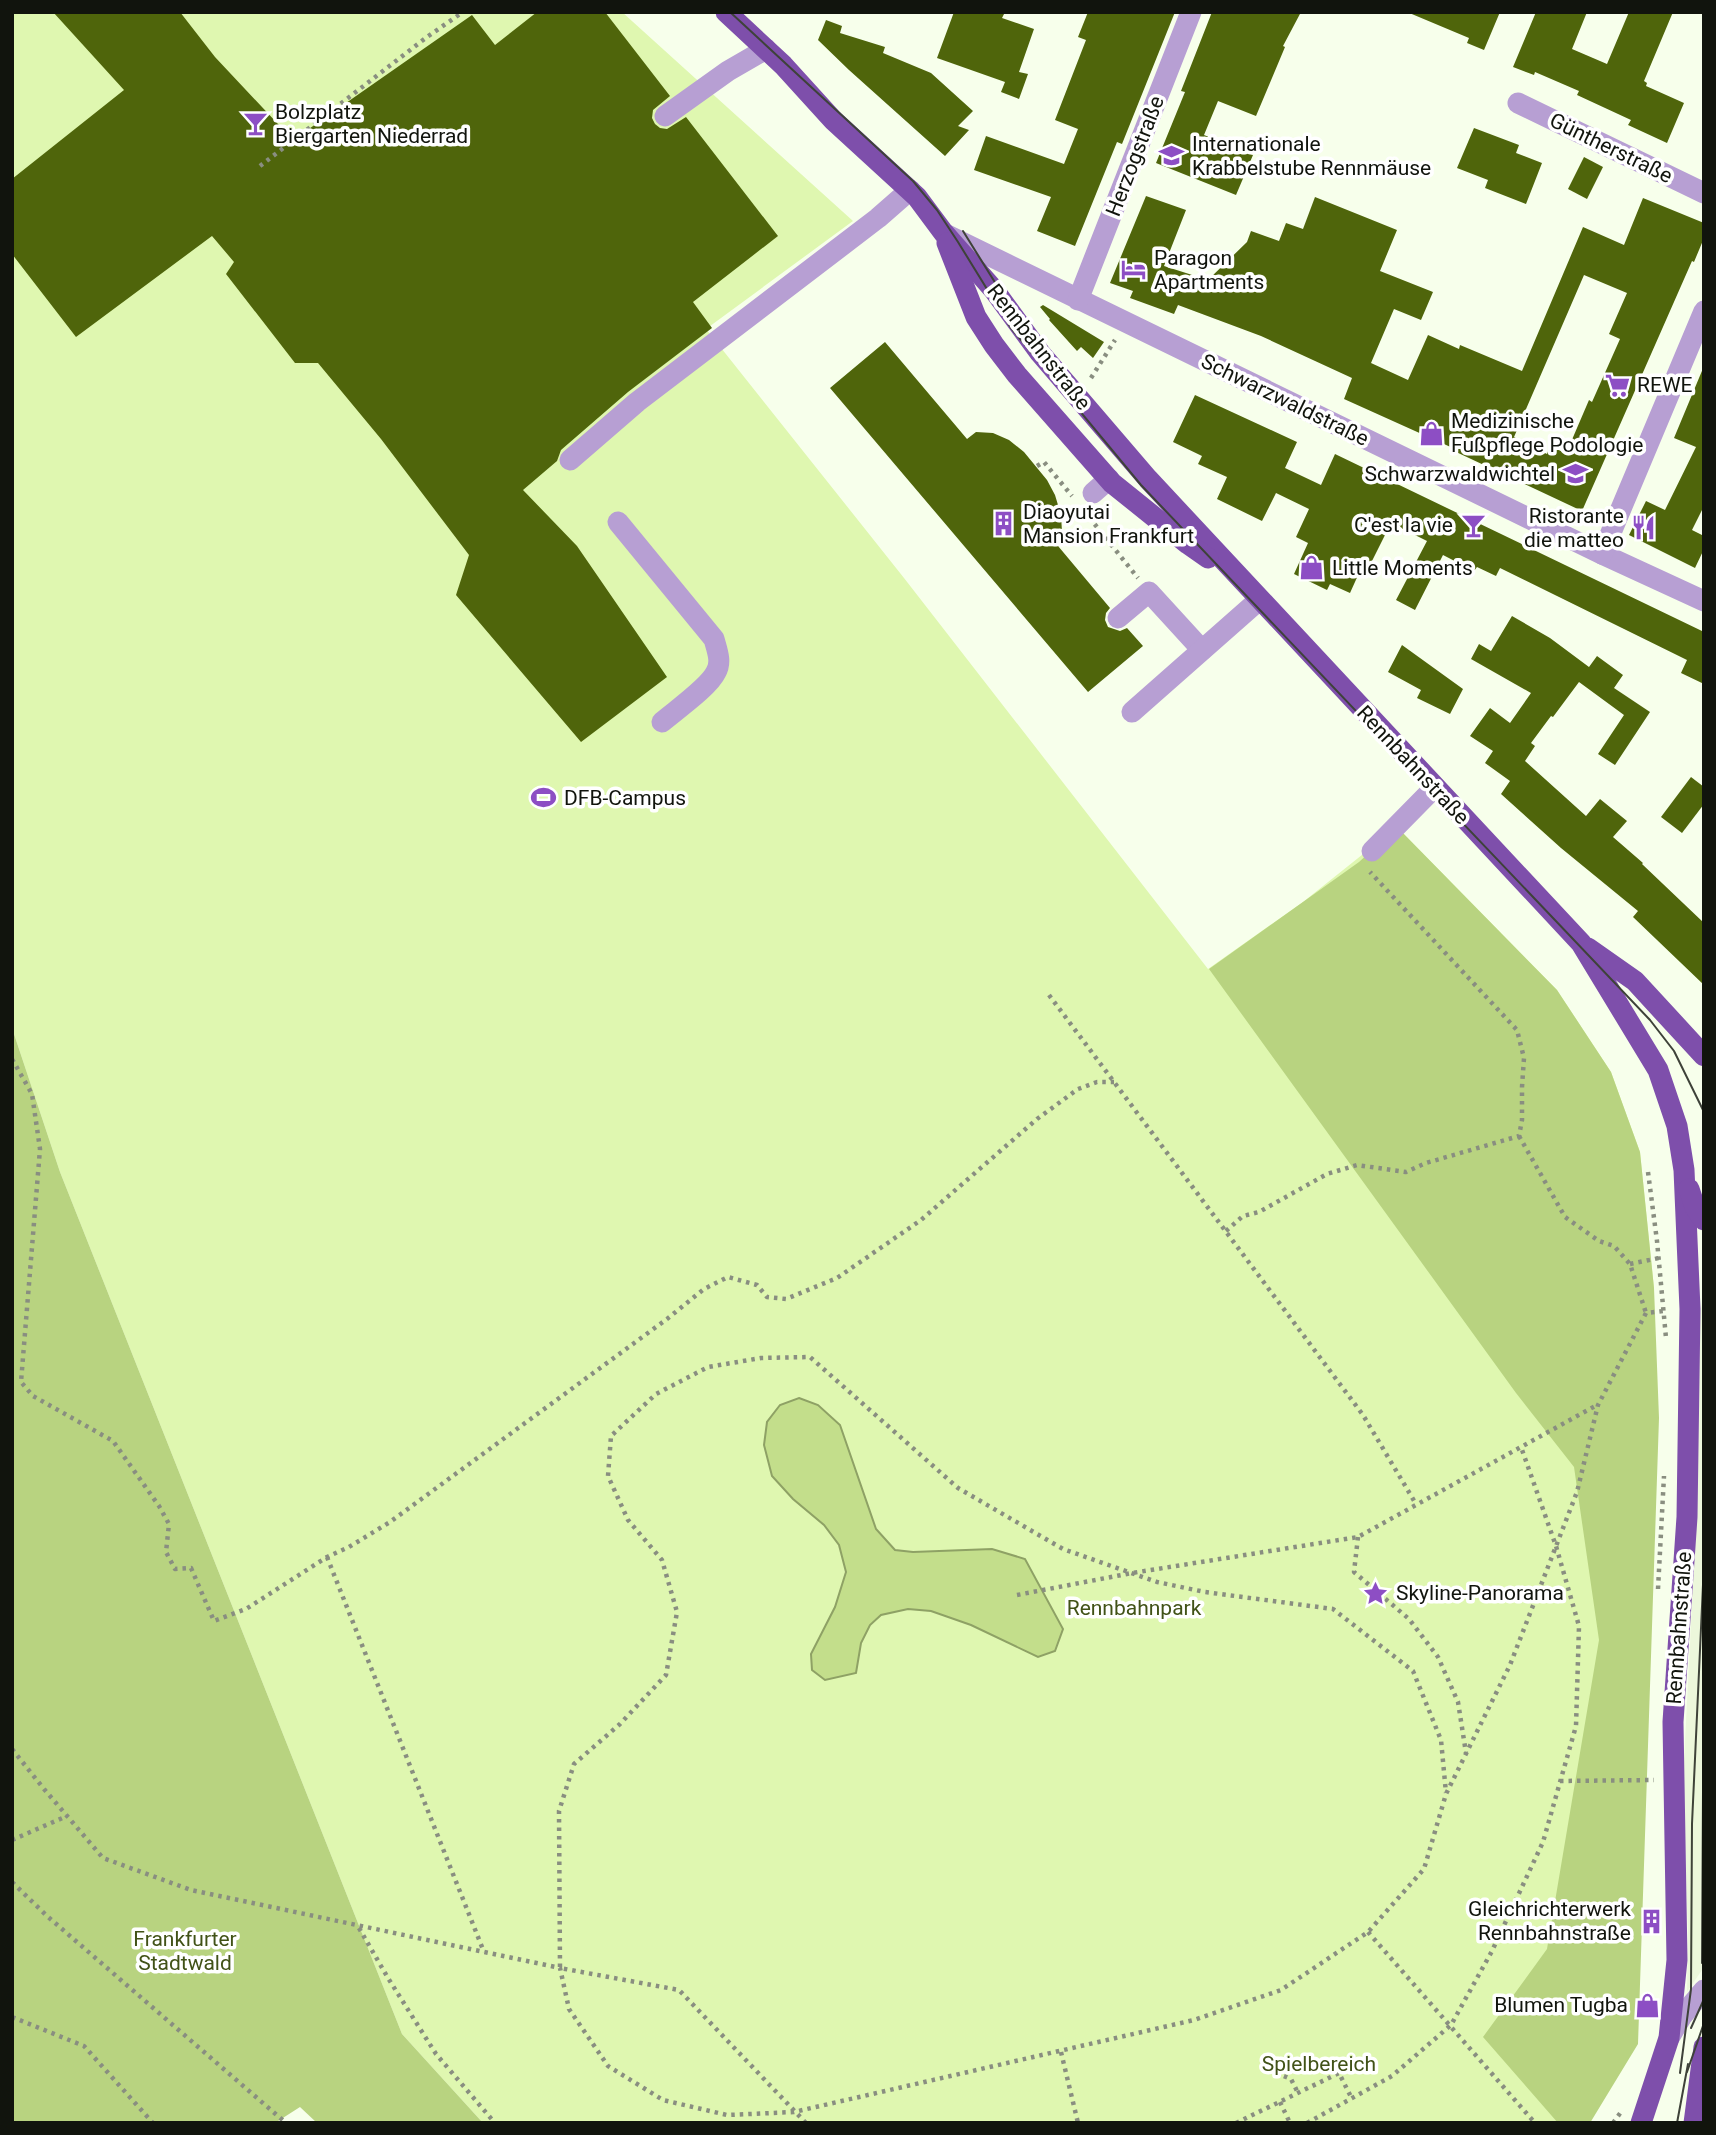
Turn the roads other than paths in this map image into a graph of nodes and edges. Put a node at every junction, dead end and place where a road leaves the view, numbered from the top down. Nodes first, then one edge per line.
1 (726, 12) edge
2 (1191, 12) edge
3 (766, 49) junction
4 (1518, 103) dead end
5 (665, 116) dead end
6 (909, 190) junction
7 (1704, 193) edge
8 (943, 232) junction
9 (951, 256) junction
10 (1078, 300) junction
11 (1704, 311) edge
12 (570, 460) dead end
13 (1150, 514) junction
14 (618, 522) dead end
15 (1602, 554) junction
16 (1252, 593) junction
17 (1704, 601) edge
18 (1118, 618) dead end
19 (1202, 650) junction
20 (1132, 712) dead end
21 (662, 722) dead end
22 (1435, 787) junction
23 (1368, 859) road end
24 (1581, 943) junction
25 (1704, 1056) edge
26 (1685, 1178) junction
27 (1704, 1220) edge
28 (1704, 1253) edge
29 (1690, 1300) junction
30 (1704, 1990) edge
31 (1669, 2038) junction
32 (1704, 2047) edge
33 (1641, 2120) edge
34 (1694, 2123) edge

1 - 3 main road
2 - 10 street, Herzogstraße
3 - 5 street
3 - 6 main road, Rennbahnstraße
4 - 7 street, Güntherstraße
6 - 8 main road, Rennbahnstraße
6 - 12 street
8 - 9 main road, Rennbahnstraße
8 - 10 street, Schwarzwaldstraße
8 - 16 main road, Rennbahnstraße
9 - 13 street
9 - 13 main road, Rennbahnstraße
10 - 15 street, Schwarzwaldstraße
11 - 15 street
13 - 16 main road, Rennbahnstraße
14 - 21 street
15 - 17 street, Schwarzwaldstraße
16 - 19 street
16 - 22 main road, Rennbahnstraße
18 - 19 street
19 - 20 street
22 - 23 street
22 - 24 main road, Rennbahnstraße
24 - 25 main road, Rennbahnstraße
24 - 26 main road, Rennbahnstraße
26 - 27 main road
26 - 29 main road, Rennbahnstraße
28 - 29 main road
29 - 31 main road, Rennbahnstraße
30 - 31 street
31 - 33 main road, Rennbahnstraße
32 - 34 main road

